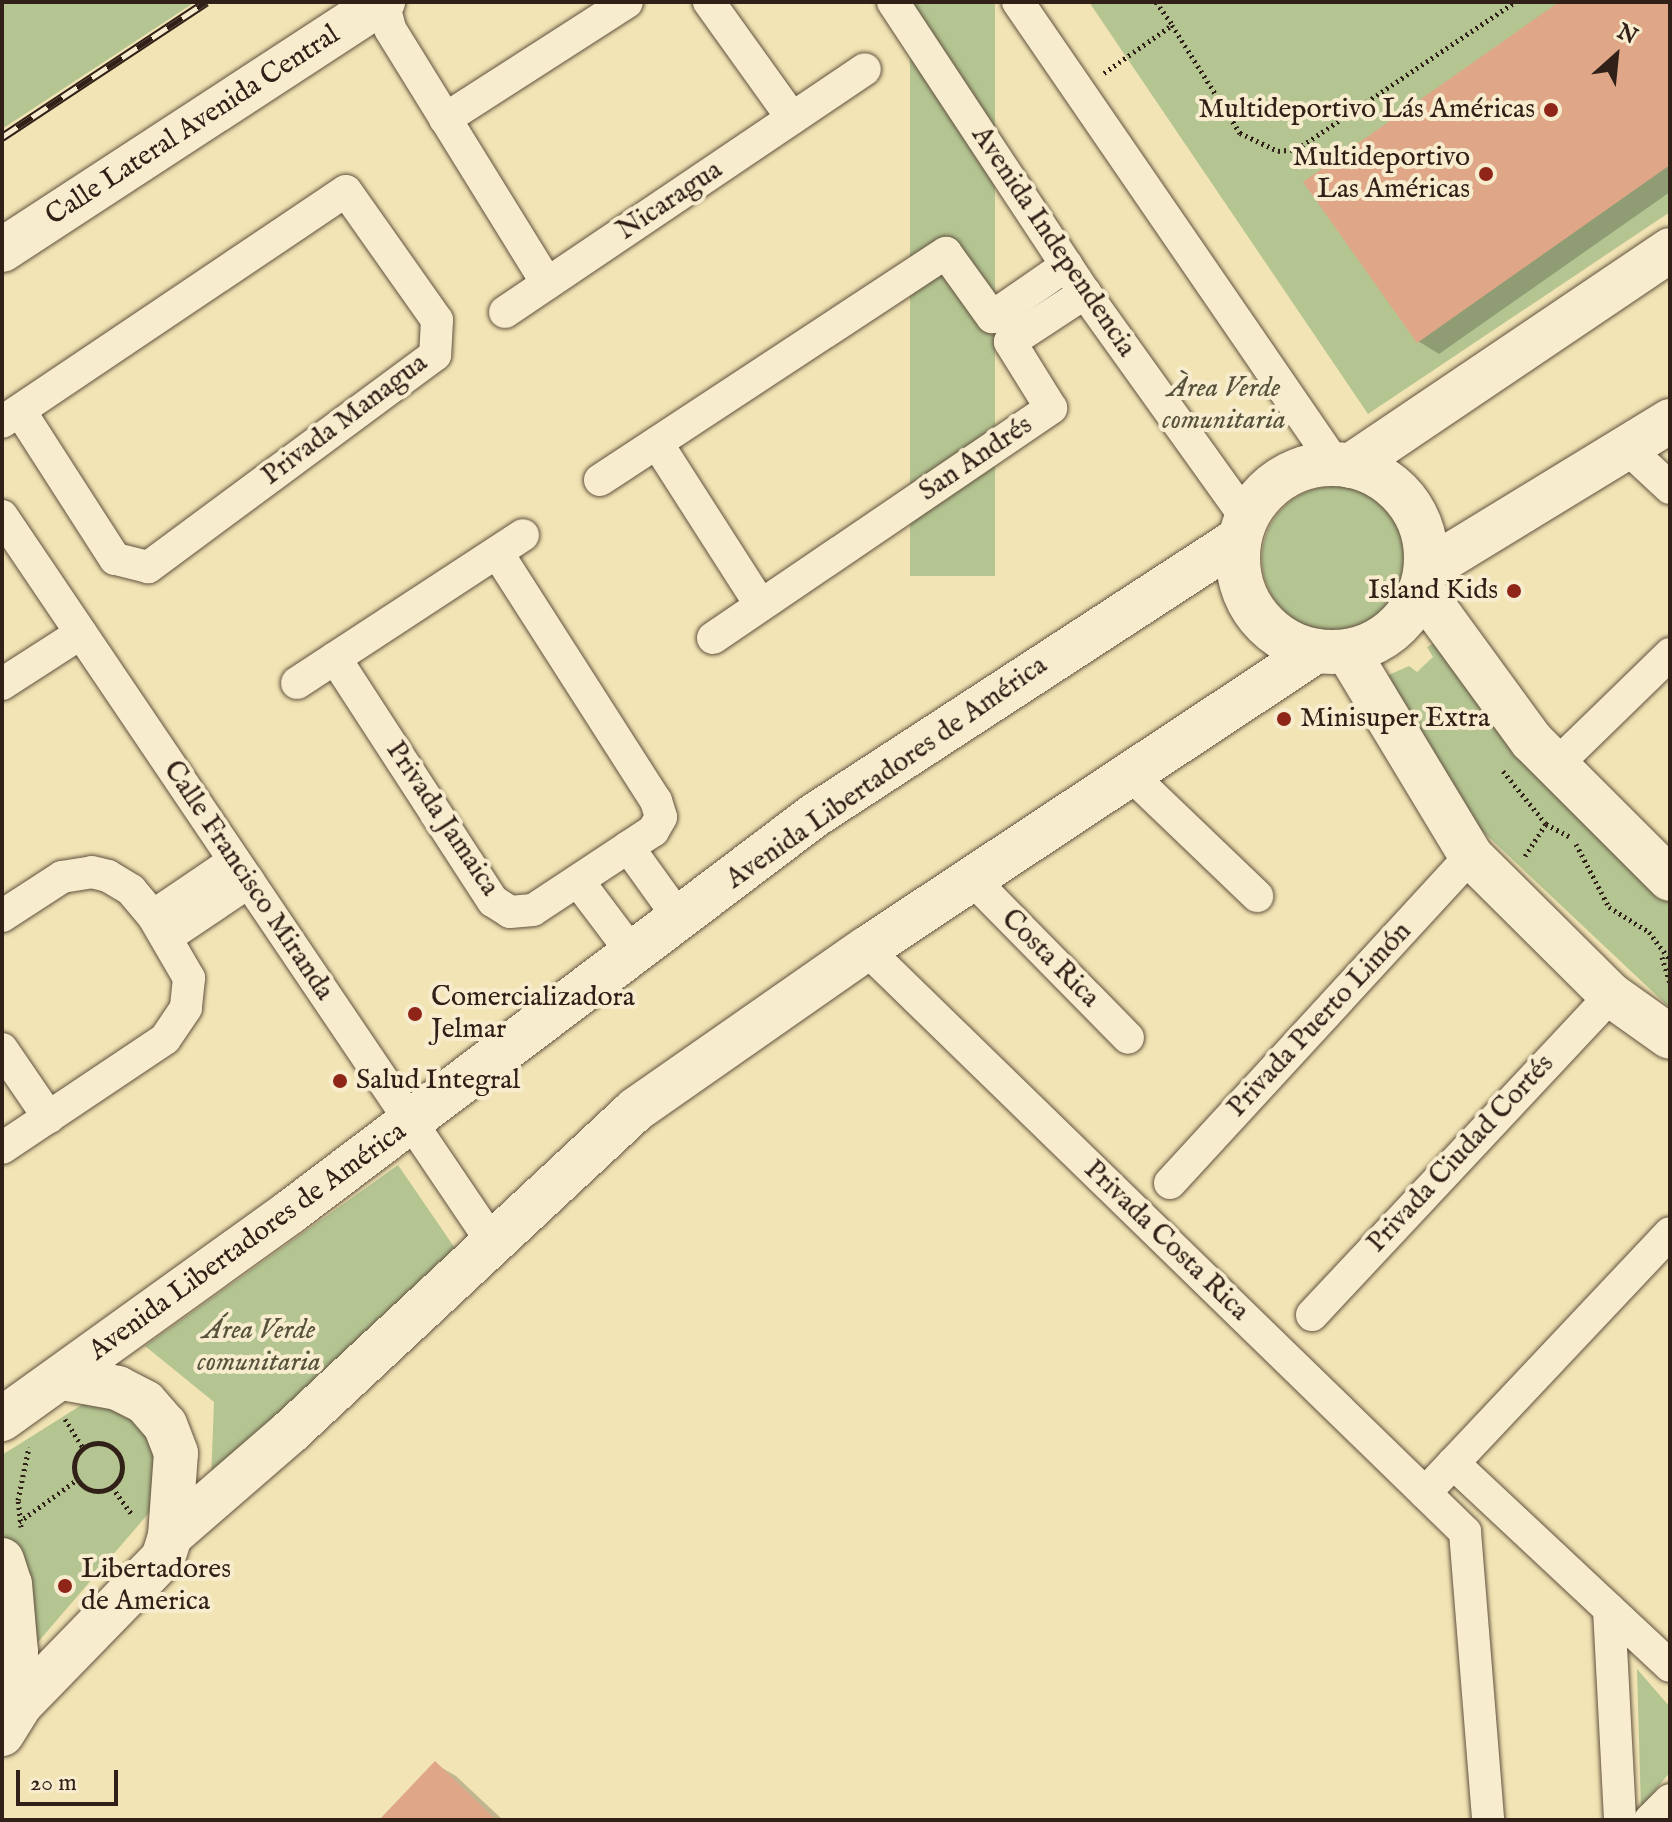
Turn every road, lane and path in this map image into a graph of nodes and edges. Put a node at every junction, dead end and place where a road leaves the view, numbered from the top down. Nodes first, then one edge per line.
1 (383, 2) edge
2 (627, 2) edge
3 (709, 2) edge
4 (893, 2) edge
5 (1018, 2) edge
6 (1156, 2) edge
7 (1515, 2) edge
8 (1172, 25) junction
9 (865, 69) dead end
10 (1078, 92) junction
11 (792, 118) junction
12 (445, 119) junction
13 (2, 250) edge
14 (1670, 250) edge
15 (1067, 265) junction
16 (547, 283) junction
17 (1085, 293) junction
18 (505, 312) dead end
19 (11, 417) edge
20 (1670, 421) edge
21 (657, 443) junction
22 (1627, 448) junction
23 (1342, 465) junction
24 (600, 480) dead end
25 (1670, 488) edge
26 (2, 516) edge
27 (1242, 528) junction
28 (1423, 580) junction
29 (760, 604) junction
30 (81, 633) junction
31 (713, 638) dead end
32 (1332, 652) junction
33 (1670, 654) edge
34 (335, 658) junction
35 (297, 683) dead end
36 (2, 684) edge
37 (1498, 764) dead end
38 (1555, 766) junction
39 (1131, 775) junction
40 (1546, 824) junction
41 (628, 847) junction
42 (1471, 856) junction
43 (1521, 868) dead end
44 (242, 872) junction
45 (1670, 879) edge
46 (973, 880) junction
47 (578, 881) junction
48 (1257, 896) dead end
49 (2, 916) edge
50 (679, 918) junction
51 (160, 927) junction
52 (866, 949) junction
53 (633, 954) junction
54 (1662, 956) junction
55 (1670, 960) edge
56 (1670, 983) edge
57 (1611, 995) junction
58 (1670, 1037) edge
59 (1128, 1038) dead end
60 (2, 1049) edge
61 (49, 1118) junction
62 (411, 1122) junction
63 (2, 1148) edge
64 (1170, 1183) dead end
65 (1670, 1233) edge
66 (494, 1245) junction
67 (1312, 1315) dead end
68 (63, 1378) junction
69 (2, 1419) edge
70 (1453, 1463) junction
71 (78, 1479) junction
72 (1425, 1493) junction
73 (170, 1536) junction
74 (7, 1544) edge
75 (1609, 1609) junction
76 (1670, 1666) edge
77 (3, 1732) edge
78 (1670, 1800) edge
79 (1488, 1820) edge
80 (1620, 1820) edge
81 (1650, 1820) edge

1 - 12 street
1 - 13 main road, Calle Lateral Avenida Central
2 - 12 street
3 - 11 street
4 - 15 street, Avenida Independencia
5 - 10 street
6 - 8 path
7 - 8 path
8 - 10 path
9 - 11 street, Nicaragua
10 - 23 street
11 - 16 street, Nicaragua
12 - 16 street
14 - 23 main road
15 - 17 street, Avenida Independencia
15 - 21 street
16 - 18 street, Nicaragua
17 - 27 street, Avenida Independencia
17 - 29 street, San Andrés
19 - 19 street, Privada Managua
20 - 22 main road
21 - 24 street
21 - 29 street
22 - 25 street
22 - 28 main road
23 - 27 main road
23 - 28 main road
26 - 30 street, Calle Francisco Miranda
27 - 32 main road
27 - 50 main road, Avenida Libertadores de América
28 - 32 main road
28 - 38 main road
29 - 31 street, San Andrés
30 - 36 street
30 - 44 street, Calle Francisco Miranda
32 - 39 main road
32 - 42 main road
33 - 38 street
34 - 35 street, Privada Jamaica
34 - 41 street, Privada Jamaica
34 - 47 street, Privada Jamaica
37 - 40 path
38 - 45 main road
39 - 46 main road
39 - 48 street
40 - 43 path
40 - 54 path
41 - 47 street, Privada Jamaica
41 - 50 street
42 - 57 main road
42 - 64 street, Privada Puerto Limón
44 - 51 street
44 - 62 street, Calle Francisco Miranda
46 - 52 main road
46 - 59 street, Costa Rica
47 - 53 street
49 - 51 street
50 - 53 main road, Avenida Libertadores de América
51 - 61 street
52 - 66 main road
52 - 72 street, Privada Costa Rica
53 - 62 main road, Avenida Libertadores de América
54 - 55 path
54 - 56 path
57 - 58 main road
57 - 67 street, Privada Ciudad Cortés
60 - 61 street
61 - 63 street
62 - 66 street, Calle Francisco Miranda
62 - 68 main road, Avenida Libertadores de América
65 - 70 street
66 - 73 main road
68 - 69 main road, Avenida Libertadores de América
68 - 73 main road
70 - 72 street
70 - 75 street
71 - 71 path
71 - 74 path
72 - 79 street, Privada Costa Rica
73 - 77 main road
74 - 77 main road
75 - 76 street
75 - 80 street
78 - 81 street

